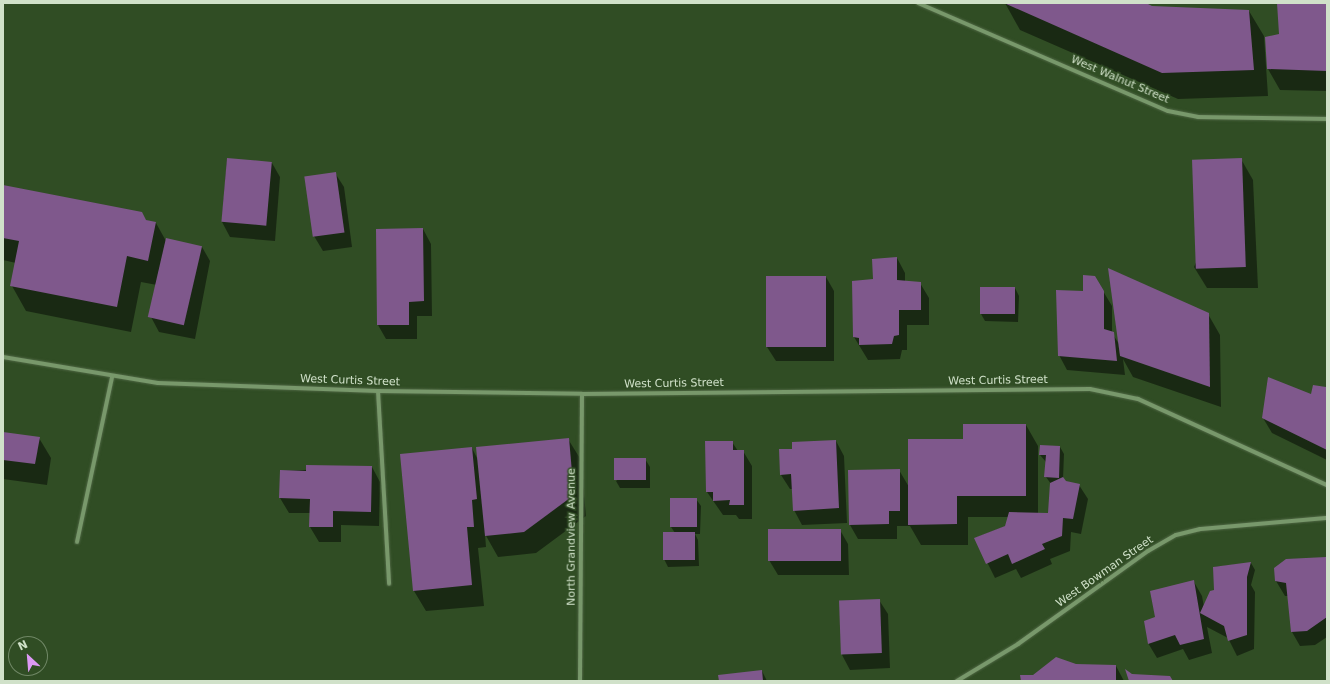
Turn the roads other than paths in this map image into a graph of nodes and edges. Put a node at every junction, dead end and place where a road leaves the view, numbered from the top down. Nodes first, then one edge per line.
1 (918, 3) edge
2 (1327, 119) edge
3 (3, 358) edge
4 (112, 377) junction
5 (378, 391) junction
6 (582, 394) junction
7 (1327, 485) edge
8 (1327, 518) edge
9 (77, 542) dead end
10 (389, 584) dead end
11 (580, 681) edge
12 (957, 681) edge

1 - 2 street, West Walnut Street
3 - 4 street, West Curtis Street
4 - 5 street, West Curtis Street
4 - 9 street
5 - 6 street, West Curtis Street
5 - 10 street
6 - 7 street, West Curtis Street
6 - 11 street, North Grandview Avenue
8 - 12 street, West Bowman Street

